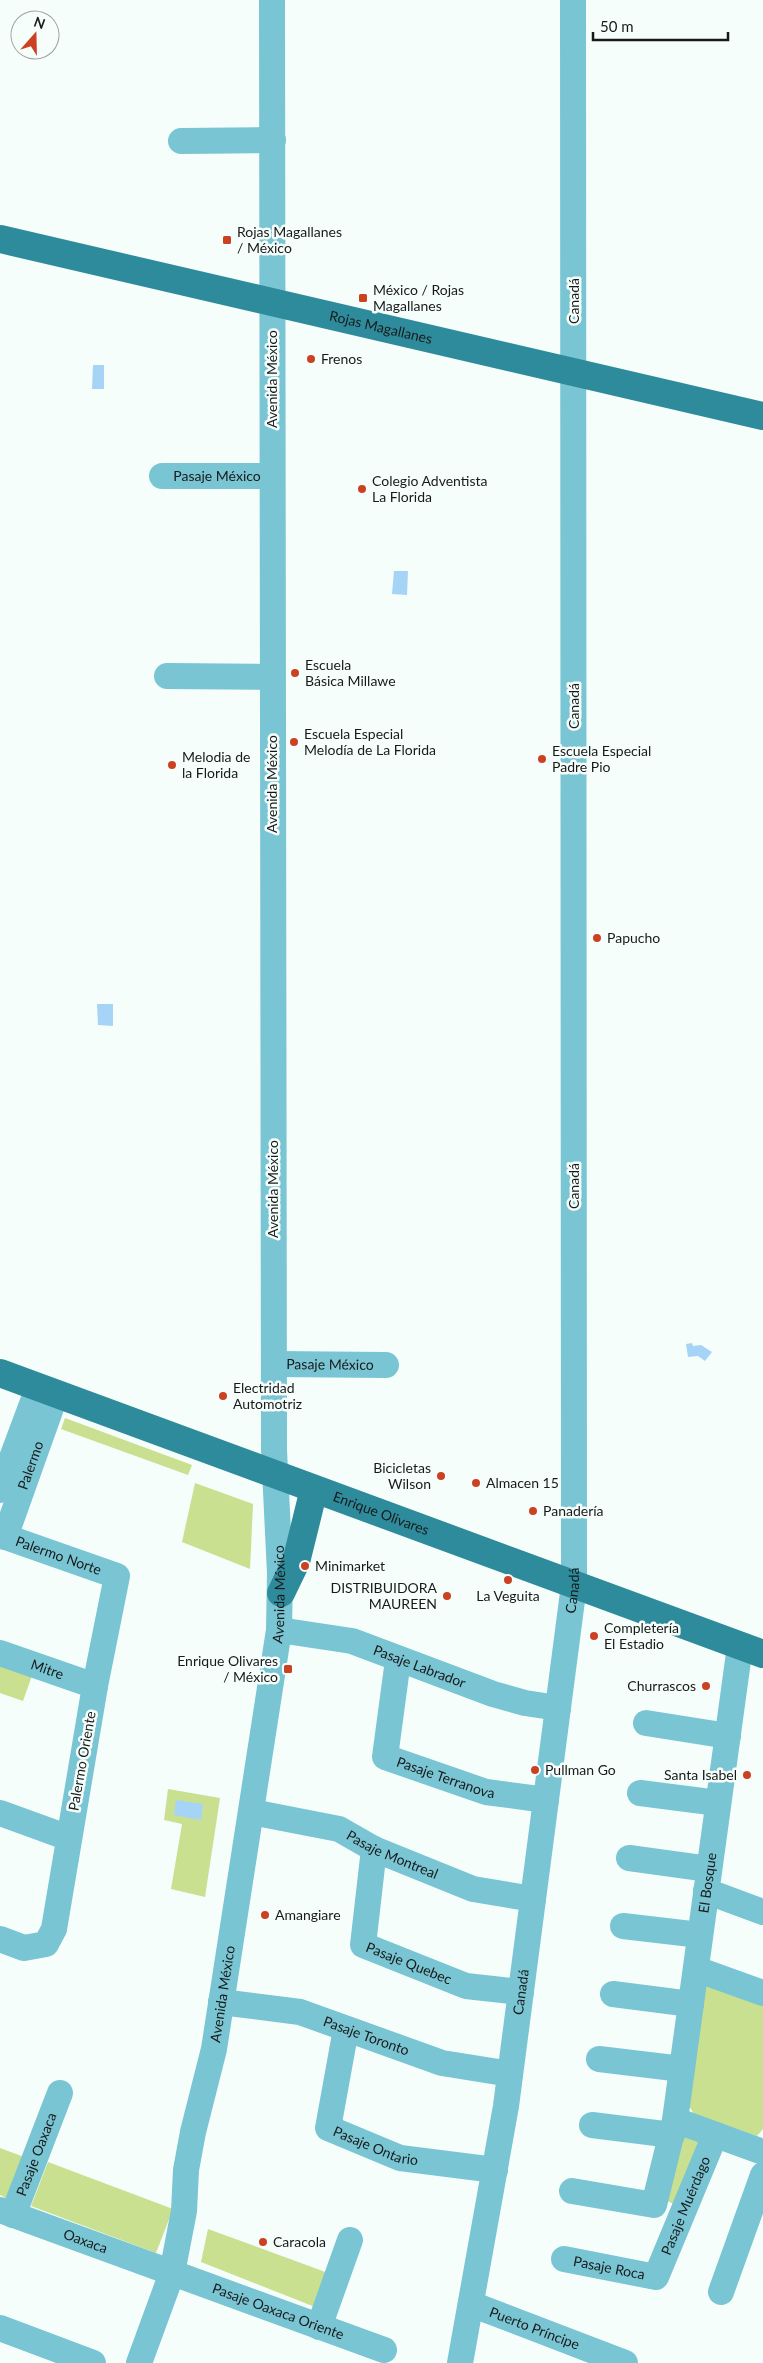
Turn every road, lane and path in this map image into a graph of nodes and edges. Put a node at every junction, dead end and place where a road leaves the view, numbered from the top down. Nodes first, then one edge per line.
1 (272, 0) edge
2 (573, 0) edge
3 (273, 140) junction
4 (181, 141) dead end
5 (0, 239) edge
6 (272, 301) junction
7 (574, 372) junction
8 (763, 416) edge
9 (162, 476) dead end
10 (272, 476) junction
11 (167, 676) dead end
12 (272, 677) junction
13 (274, 1364) junction
14 (386, 1365) dead end
15 (0, 1373) edge
16 (47, 1391) junction
17 (274, 1474) junction
18 (314, 1489) junction
19 (0, 1490) edge
20 (3, 1536) edge
21 (117, 1576) joint
22 (574, 1585) junction
23 (281, 1593) junction
24 (279, 1630) junction
25 (752, 1650) edge
26 (0, 1653) edge
27 (398, 1660) junction
28 (95, 1686) junction
29 (558, 1708) junction
30 (646, 1723) dead end
31 (728, 1736) junction
32 (640, 1793) dead end
33 (546, 1800) junction
34 (718, 1803) junction
35 (252, 1812) junction
36 (0, 1813) edge
37 (69, 1838) junction
38 (374, 1849) junction
39 (628, 1858) dead end
40 (708, 1880) junction
41 (533, 1899) junction
42 (763, 1912) edge
43 (623, 1926) dead end
44 (700, 1935) junction
45 (0, 1939) edge
46 (696, 1969) junction
47 (521, 1992) junction
48 (763, 1993) edge
49 (613, 1994) dead end
50 (221, 2002) junction
51 (691, 2004) junction
52 (346, 2029) junction
53 (599, 2059) dead end
54 (682, 2069) junction
55 (510, 2074) junction
56 (60, 2094) dead end
57 (592, 2125) dead end
58 (673, 2128) junction
59 (715, 2135) junction
60 (762, 2154) edge
61 (495, 2170) junction
62 (572, 2191) dead end
63 (6, 2212) edge
64 (350, 2240) dead end
65 (564, 2260) dead end
66 (172, 2273) junction
67 (656, 2277) joint
68 (721, 2292) dead end
69 (471, 2304) junction
70 (319, 2327) junction
71 (0, 2328) edge
72 (384, 2350) dead end
73 (93, 2363) edge
74 (139, 2363) edge
75 (460, 2363) edge
76 (626, 2363) edge

1 - 3 street, Avenida México
2 - 7 street, Canadá
3 - 4 street
3 - 6 street, Avenida México
5 - 6 main road, Rojas Magallanes
6 - 7 main road, Rojas Magallanes
6 - 10 street, Avenida México
7 - 8 main road, Rojas Magallanes
7 - 22 street, Canadá
9 - 10 street, Pasaje México
10 - 12 street, Avenida México
11 - 12 street
12 - 13 street, Avenida México
13 - 14 street, Pasaje México
13 - 17 street, Avenida México
15 - 16 main road, Enrique Olivares
16 - 17 main road, Enrique Olivares
16 - 19 street, Palermo
16 - 20 street, Palermo
17 - 18 main road, Enrique Olivares
17 - 23 street, Avenida México
18 - 22 main road, Enrique Olivares
18 - 23 main road
20 - 21 street, Palermo Norte
21 - 28 street, Palermo Oriente
22 - 25 main road, Enrique Olivares
22 - 29 street, Canadá
23 - 24 street, Avenida México
24 - 27 street, Pasaje Labrador
24 - 35 street, Avenida México
25 - 31 street, El Bosque
26 - 28 street, Mitre
27 - 29 street, Pasaje Labrador
27 - 33 street, Pasaje Terranova
28 - 37 street, Palermo Oriente
29 - 33 street, Canadá
30 - 31 street
31 - 34 street, El Bosque
32 - 34 street
33 - 41 street, Canadá
34 - 40 street, El Bosque
35 - 38 street, Pasaje Montreal
35 - 50 street, Avenida México
36 - 37 street
37 - 45 street, Palermo Oriente
38 - 41 street, Pasaje Montreal
38 - 47 street, Pasaje Quebec
39 - 40 street
40 - 42 street
40 - 44 street, El Bosque
41 - 47 street, Canadá
43 - 44 street
44 - 46 street, El Bosque
46 - 48 street
46 - 51 street, El Bosque
47 - 55 street, Canadá
49 - 51 street
50 - 52 street, Pasaje Toronto
50 - 66 street, Avenida México
51 - 54 street, El Bosque
52 - 55 street, Pasaje Toronto
52 - 61 street, Pasaje Ontario
53 - 54 street
54 - 58 street, El Bosque
55 - 61 street, Canadá
56 - 63 street, Pasaje Oaxaca
57 - 58 street
58 - 59 street
58 - 62 street, El Bosque
59 - 60 street
59 - 67 street, Pasaje Muérdago
60 - 68 street
61 - 69 street, Canadá
63 - 66 street, Oaxaca
64 - 70 street
65 - 67 street, Pasaje Roca
66 - 70 street, Pasaje Oaxaca Oriente
66 - 74 street, Avenida México
69 - 75 street, Canadá
69 - 76 street, Puerto Príncipe
70 - 72 street, Pasaje Oaxaca Oriente
71 - 73 street

